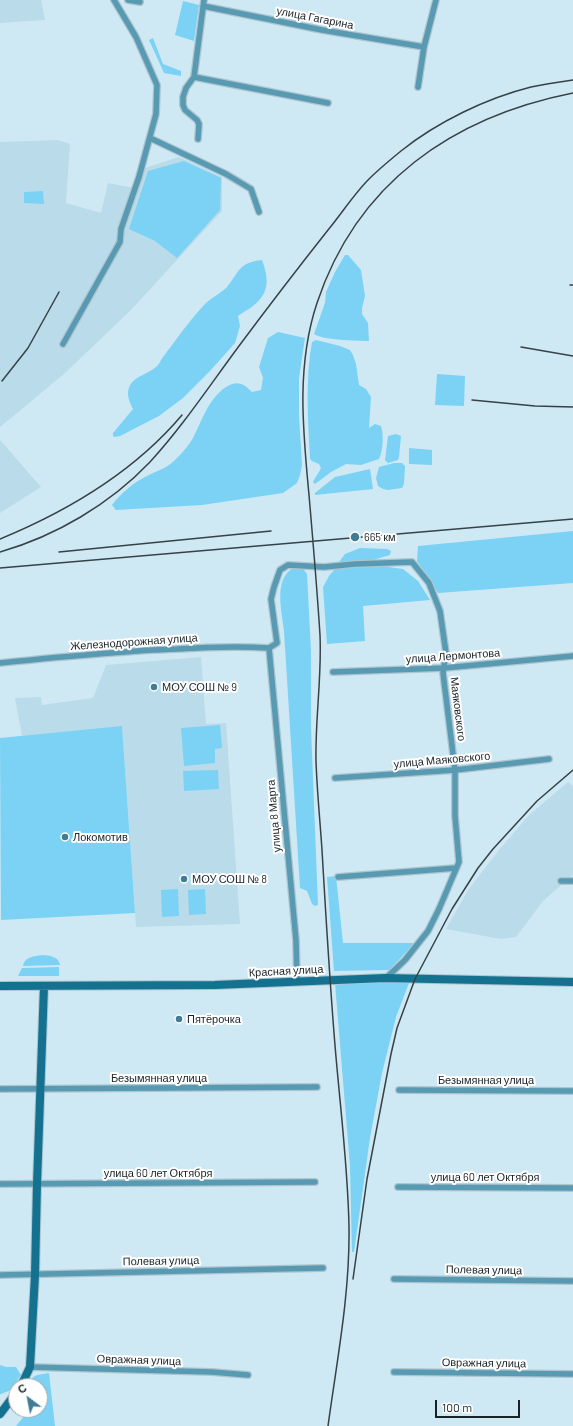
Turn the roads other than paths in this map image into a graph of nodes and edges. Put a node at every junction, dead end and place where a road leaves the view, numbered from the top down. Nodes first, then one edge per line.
1 (114, 0) edge
2 (128, 0) edge
3 (436, 0) edge
4 (140, 2) dead end
5 (204, 3) edge
6 (424, 47) junction
7 (194, 77) junction
8 (418, 87) dead end
9 (328, 103) dead end
10 (150, 138) junction
11 (198, 139) dead end
12 (259, 212) dead end
13 (62, 344) dead end
14 (269, 648) junction
15 (573, 656) edge
16 (0, 663) edge
17 (444, 668) junction
18 (333, 672) dead end
19 (550, 759) dead end
20 (455, 770) junction
21 (335, 778) dead end
22 (456, 868) junction
23 (338, 877) dead end
24 (561, 881) dead end
25 (573, 881) edge
26 (385, 978) junction
27 (297, 982) junction
28 (573, 982) edge
29 (0, 986) edge
30 (44, 986) junction
31 (317, 1087) dead end
32 (0, 1088) edge
33 (40, 1088) junction
34 (399, 1090) dead end
35 (573, 1091) edge
36 (315, 1182) dead end
37 (0, 1184) edge
38 (37, 1184) junction
39 (398, 1187) dead end
40 (573, 1188) edge
41 (323, 1268) dead end
42 (0, 1275) edge
43 (35, 1275) junction
44 (394, 1279) dead end
45 (573, 1281) edge
46 (30, 1367) junction
47 (394, 1372) dead end
48 (573, 1374) edge
49 (248, 1375) dead end
50 (25, 1378) edge
51 (8, 1404) edge
52 (0, 1414) edge

1 - 10 street
2 - 4 street
3 - 6 street
5 - 6 street, улица Гагарина
5 - 7 street
6 - 8 street
7 - 9 street
7 - 11 street
10 - 12 street
10 - 13 street
14 - 16 street, Железнодорожная улица
14 - 17 street, Маяковского
14 - 27 street, улица 8 Марта
15 - 17 street, улица Лермонтова
17 - 18 street, улица Лермонтова
17 - 20 street, Маяковского
19 - 20 street, улица Маяковского
20 - 21 street, улица Маяковского
20 - 22 street, Маяковского
22 - 23 street
22 - 26 street, Маяковского
24 - 25 street
26 - 27 street, Красная улица
26 - 28 street, Красная улица
27 - 30 street, Красная улица
29 - 30 street, Красная улица
30 - 33 street
31 - 33 street, Безымянная улица
32 - 33 street, Безымянная улица
33 - 38 street
34 - 35 street, Безымянная улица
36 - 38 street, улица 60 лет Октября
37 - 38 street, улица 60 лет Октября
38 - 43 street
39 - 40 street, улица 60 лет Октября
41 - 43 street, Полевая улица
42 - 43 street, Полевая улица
43 - 46 street
44 - 45 street, Полевая улица
46 - 49 street, Овражная улица
46 - 50 street
47 - 48 street, Овражная улица
51 - 52 street

